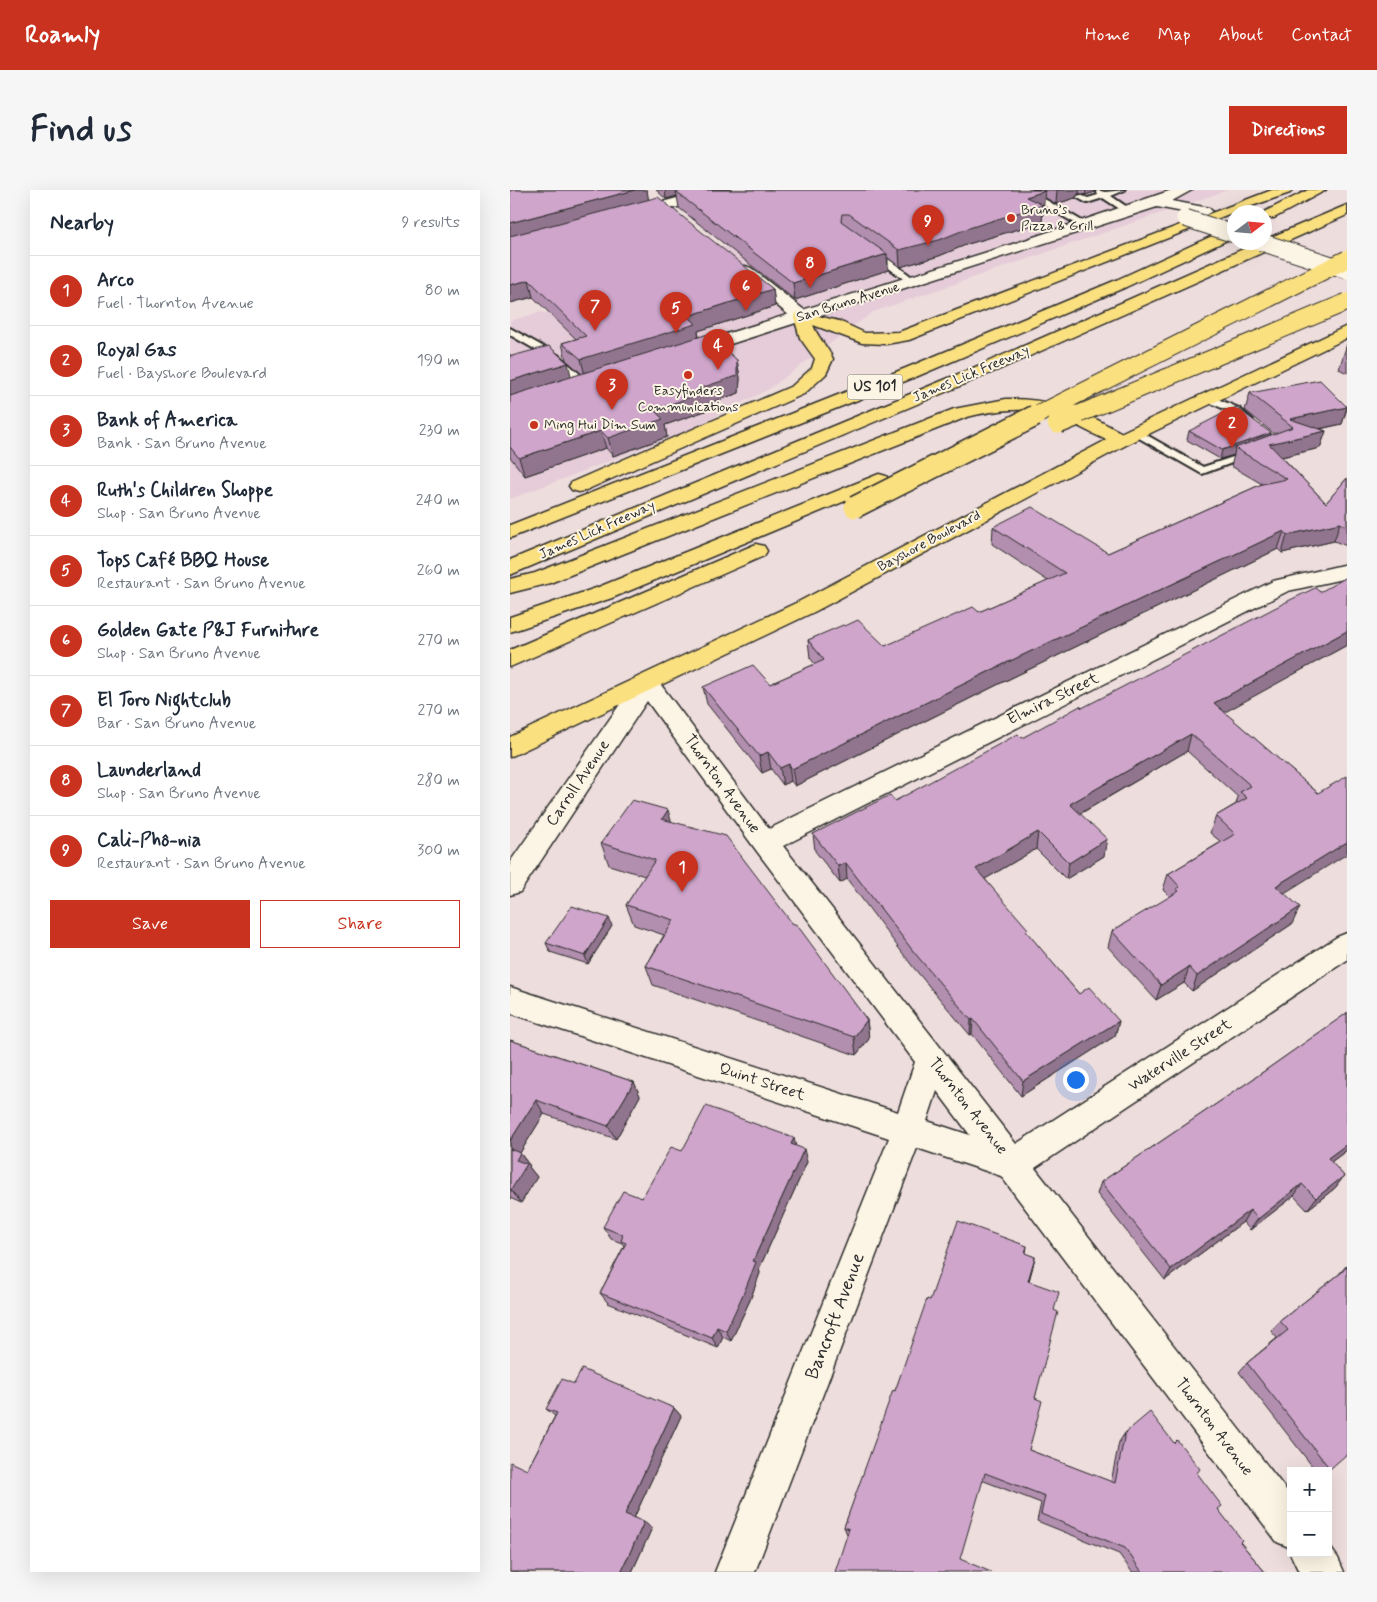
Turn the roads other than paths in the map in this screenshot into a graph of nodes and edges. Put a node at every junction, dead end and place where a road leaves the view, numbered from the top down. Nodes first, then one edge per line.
1 (723, 190) edge
2 (1037, 190) edge
3 (1096, 190) edge
4 (1122, 190) edge
5 (1131, 190) edge
6 (1185, 190) edge
7 (1286, 190) edge
8 (1319, 190) edge
9 (649, 194) dead end
10 (1104, 195) junction
11 (1082, 201) dead end
12 (1156, 202) junction
13 (1069, 208) dead end
14 (1347, 209) edge
15 (669, 211) junction
16 (1060, 211) junction
17 (1129, 211) junction
18 (1272, 213) edge
19 (621, 218) edge
20 (1227, 219) edge
21 (1085, 225) junction
22 (1227, 231) edge
23 (1272, 234) edge
24 (1227, 236) edge
25 (862, 244) edge
26 (1272, 246) edge
27 (1347, 258) edge
28 (733, 262) edge
29 (1347, 264) edge
30 (1347, 270) edge
31 (913, 282) junction
32 (1347, 295) edge
33 (1347, 302) edge
34 (802, 317) junction
35 (510, 331) edge
36 (1347, 331) edge
37 (667, 358) edge
38 (603, 378) edge
39 (585, 384) junction
40 (566, 390) edge
41 (1208, 398) junction
42 (1260, 428) edge
43 (1129, 436) junction
44 (1264, 450) edge
45 (879, 480) junction
46 (855, 507) junction
47 (510, 519) edge
48 (510, 532) edge
49 (510, 568) edge
50 (1347, 571) edge
51 (510, 586) edge
52 (510, 625) edge
53 (510, 659) edge
54 (647, 682) junction
55 (510, 748) edge
56 (765, 843) junction
57 (510, 884) edge
58 (1347, 945) edge
59 (510, 1000) edge
60 (932, 1058) junction
61 (908, 1130) junction
62 (1013, 1164) junction
63 (1287, 1523) edge
64 (1313, 1557) edge
65 (735, 1572) edge
66 (1324, 1572) edge

1 - 15 street
2 - 16 lane
3 - 10 lane
4 - 10 lane
5 - 12 street
6 - 12 street, San Bruno Avenue
7 - 34 main road
8 - 18 main road
9 - 15 street
10 - 11 lane
10 - 17 lane
12 - 17 street, San Bruno Avenue
12 - 20 street
12 - 22 street, bridge
13 - 16 lane
14 - 49 main road, James Lick Freeway / US 101
15 - 19 street
16 - 21 lane
17 - 21 street, San Bruno Avenue
21 - 31 street, San Bruno Avenue
23 - 27 street
24 - 48 main road, James Lick Freeway / US 101
25 - 31 lane
26 - 30 street, bridge
27 - 46 main road, bridge
28 - 34 street
29 - 45 main road, bridge
31 - 34 street, San Bruno Avenue
32 - 45 main road, bridge
33 - 46 main road, bridge
34 - 37 street, San Bruno Avenue
34 - 47 main road
35 - 39 lane
36 - 41 main road, Bayshore Boulevard
38 - 39 street
39 - 40 street
41 - 42 lane
41 - 43 main road, Bayshore Boulevard
43 - 44 lane
43 - 51 main road
43 - 54 main road, Bayshore Boulevard
45 - 52 main road
46 - 53 main road
50 - 56 street, Elmira Street
54 - 55 main road, Bayshore Boulevard
54 - 56 street, Thornton Avenue
54 - 57 street, Carroll Avenue
56 - 60 street, Thornton Avenue
58 - 62 street, Waterville Street
59 - 61 street, Quint Street
60 - 61 street, Bancroft Avenue
60 - 62 street, Thornton Avenue
61 - 62 street, Quint Street
61 - 65 street, Bancroft Avenue
62 - 63 street, Thornton Avenue
64 - 66 street

